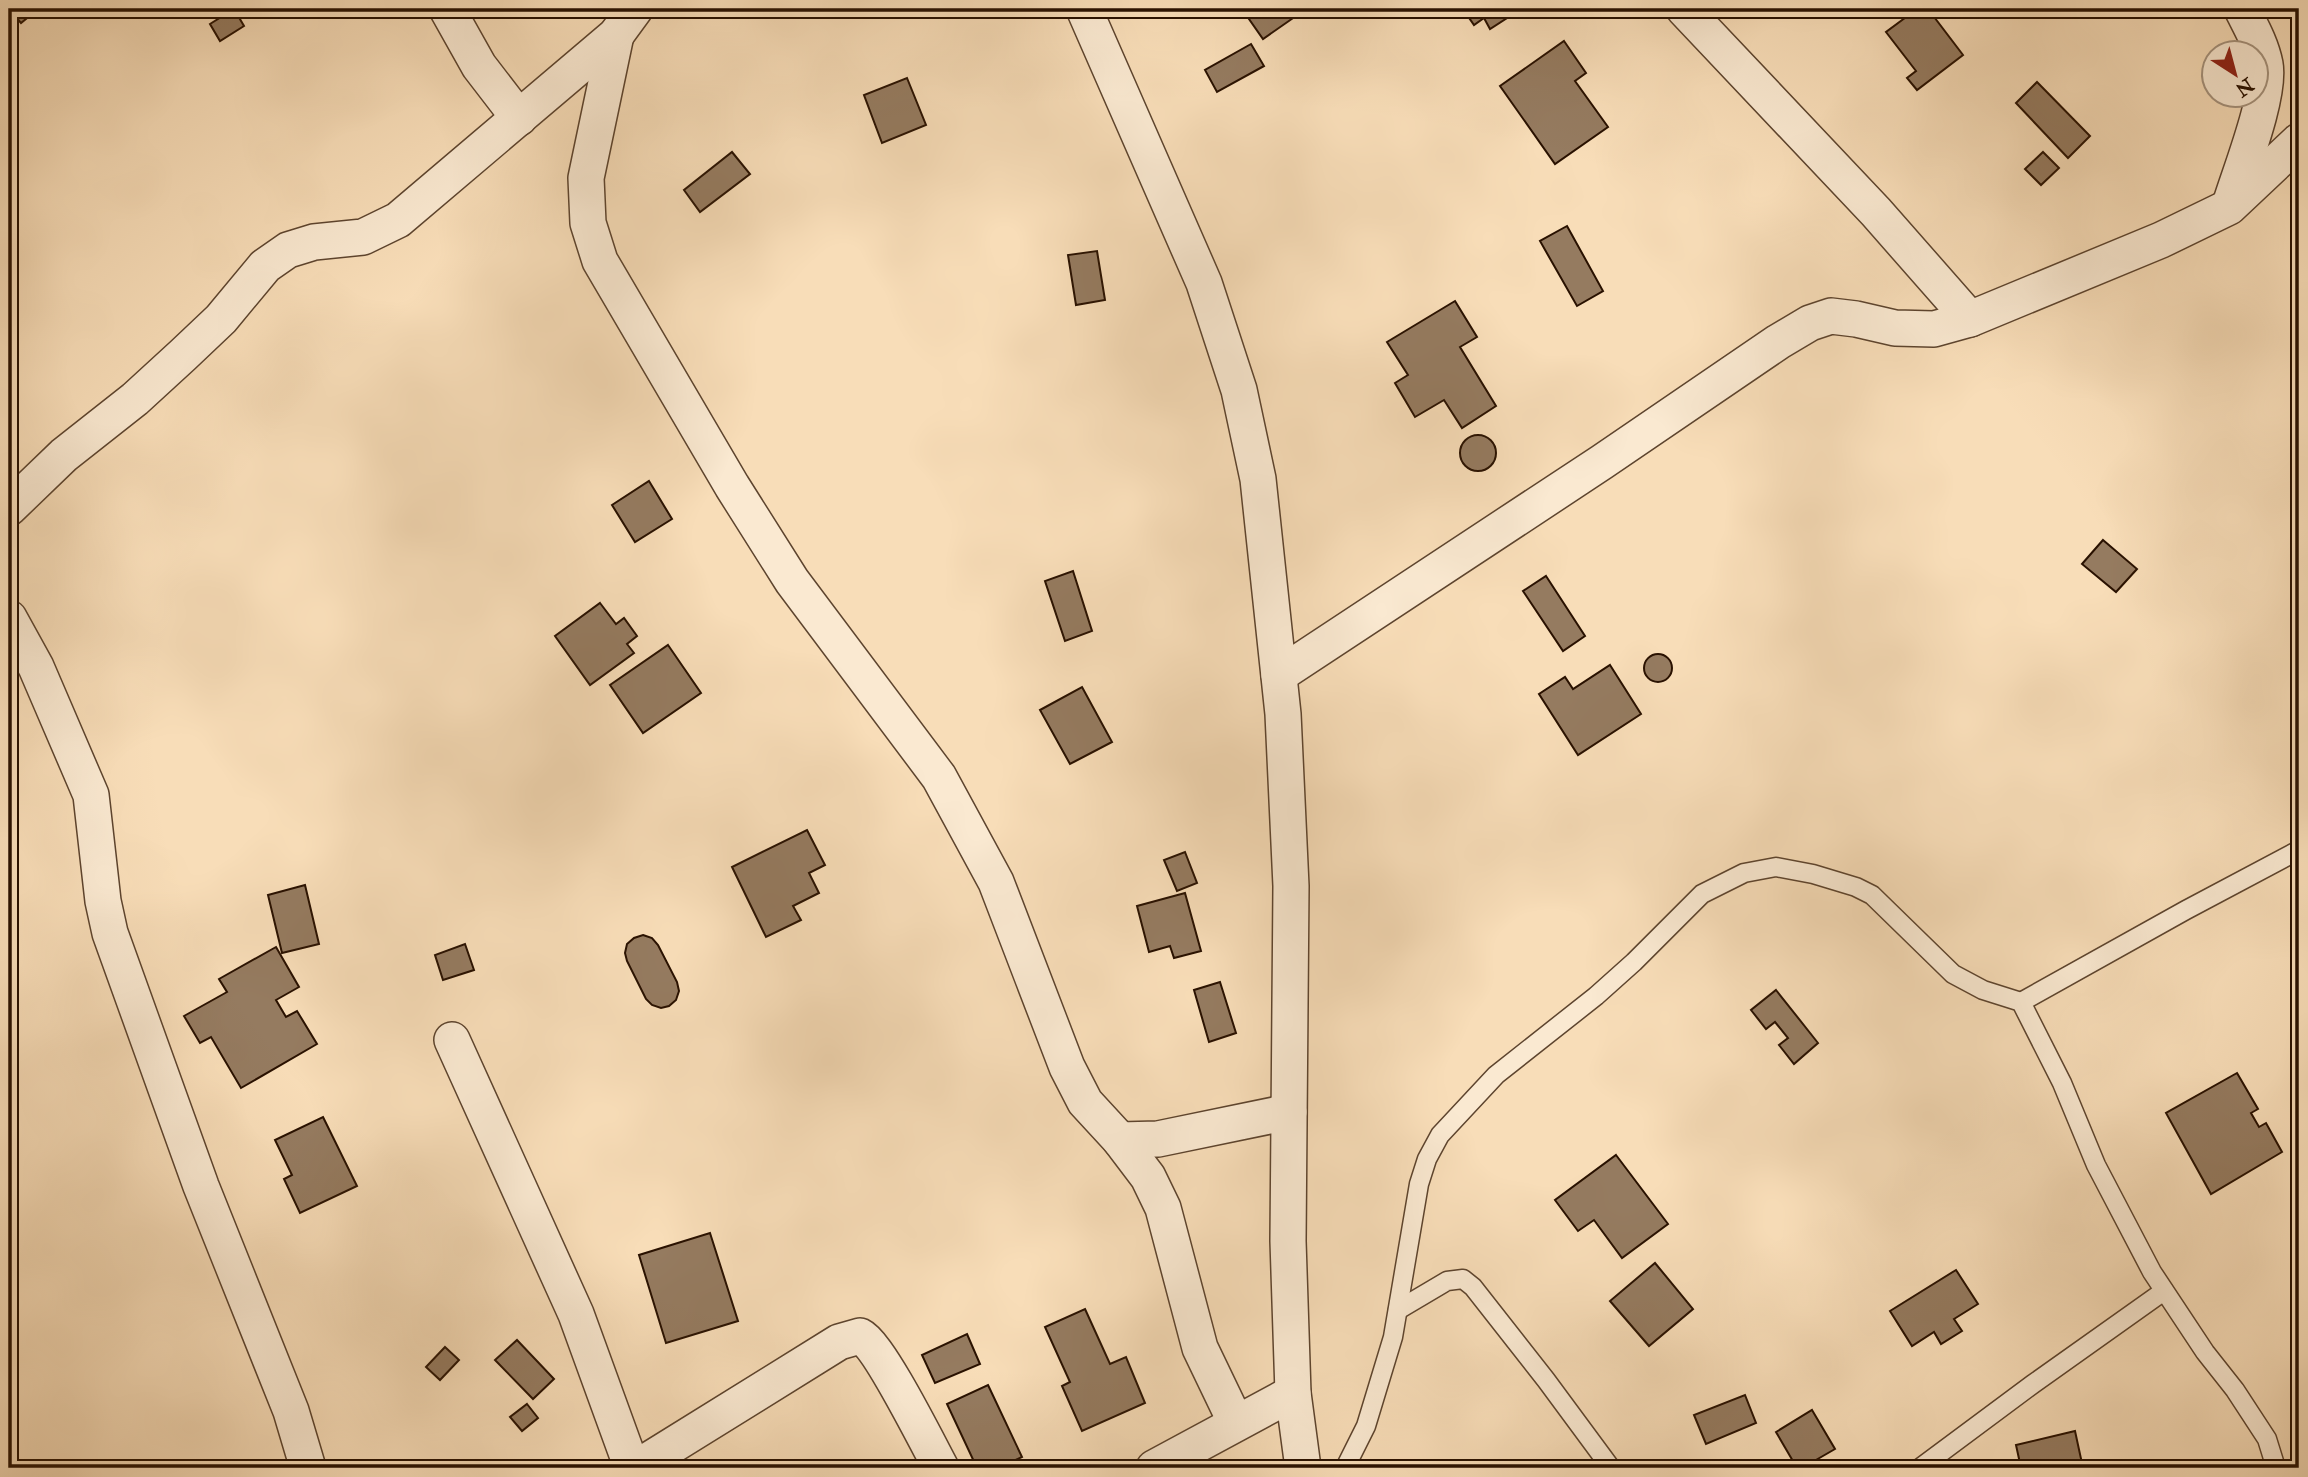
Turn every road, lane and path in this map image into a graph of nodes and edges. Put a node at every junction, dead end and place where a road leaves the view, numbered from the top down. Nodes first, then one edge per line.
1 (447, 9) edge
2 (1084, 9) edge
3 (2242, 9) edge
4 (1700, 14) edge
5 (625, 22) edge
6 (519, 118) junction
7 (2299, 141) edge
8 (2229, 207) junction
9 (1970, 319) junction
10 (9, 508) edge
11 (9, 618) edge
12 (1279, 675) junction
13 (2299, 850) edge
14 (2021, 1002) junction
15 (452, 1040) dead end
16 (1289, 1112) junction
17 (1120, 1140) junction
18 (2164, 1291) junction
19 (1398, 1310) junction
20 (1293, 1393) junction
21 (1236, 1423) junction
22 (308, 1468) edge
23 (634, 1468) edge
24 (941, 1468) edge
25 (1154, 1468) edge
26 (1303, 1468) edge
27 (1345, 1468) edge
28 (1611, 1468) edge
29 (1920, 1468) edge
30 (2276, 1468) edge

1 - 6 street
2 - 12 street
3 - 8 street
4 - 9 street
5 - 6 street
5 - 17 street
6 - 10 street
7 - 8 street
8 - 9 street
9 - 12 street
11 - 22 street
12 - 16 street
13 - 14 lane
14 - 18 lane
14 - 19 lane
15 - 23 street
16 - 17 street
16 - 20 street
17 - 21 street
18 - 29 lane
18 - 30 lane
19 - 27 lane
19 - 28 lane
20 - 21 street
20 - 26 street
21 - 25 street
23 - 24 street

